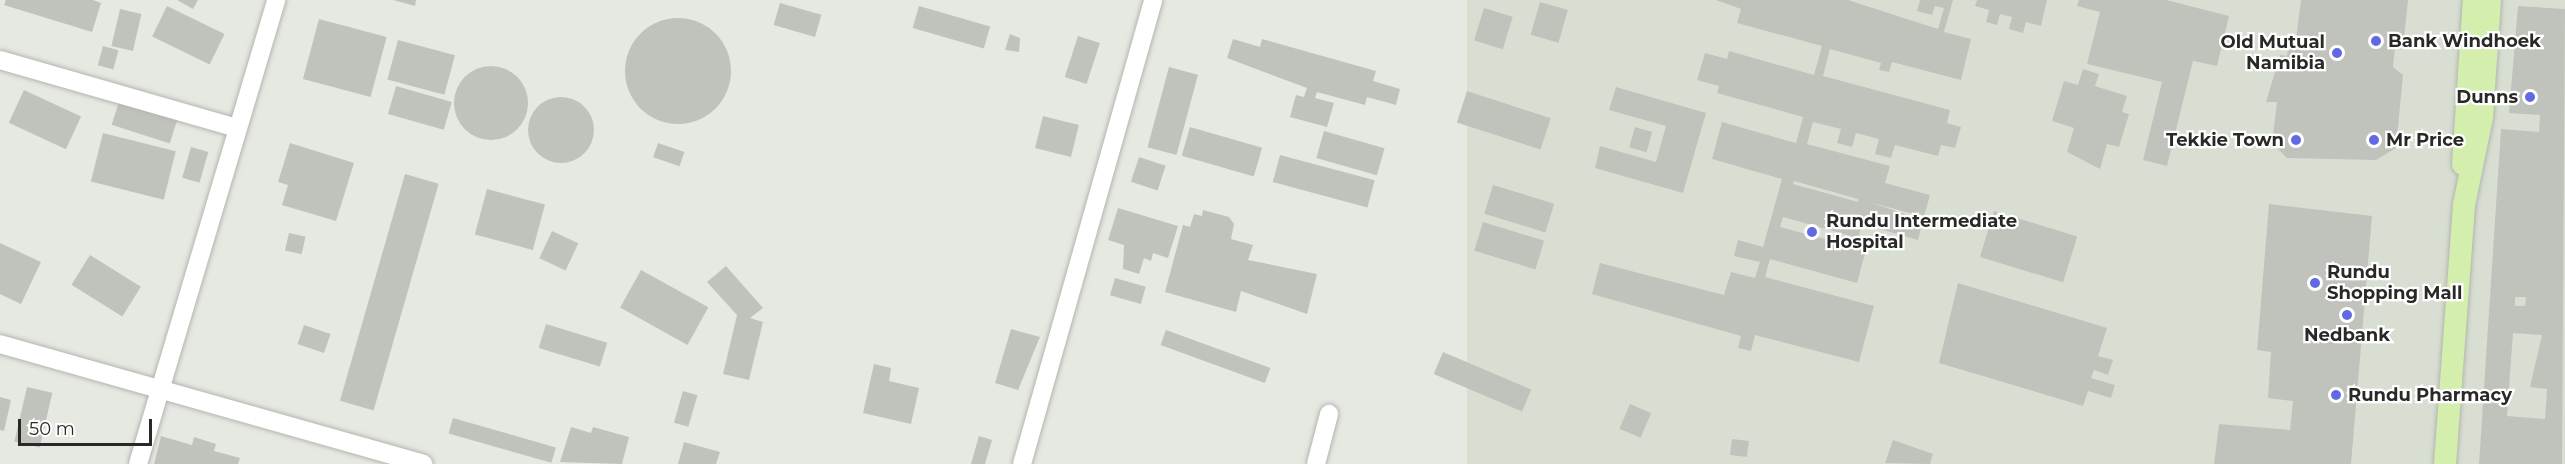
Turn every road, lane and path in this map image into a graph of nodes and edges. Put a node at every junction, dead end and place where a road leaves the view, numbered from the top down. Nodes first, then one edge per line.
1 (276, 0) edge
2 (1153, 0) edge
3 (2474, 0) edge
4 (2490, 0) edge
5 (0, 60) edge
6 (237, 128) junction
7 (2464, 204) junction
8 (0, 344) edge
9 (159, 390) junction
10 (1329, 414) dead end
11 (138, 464) edge
12 (423, 464) edge
13 (1022, 464) edge
14 (1316, 464) edge
15 (2445, 464) edge

1 - 6 street
2 - 13 street
3 - 7 main road
4 - 7 main road
5 - 6 street
6 - 9 street
7 - 15 main road
8 - 9 street
9 - 11 street
9 - 12 street
10 - 14 street

